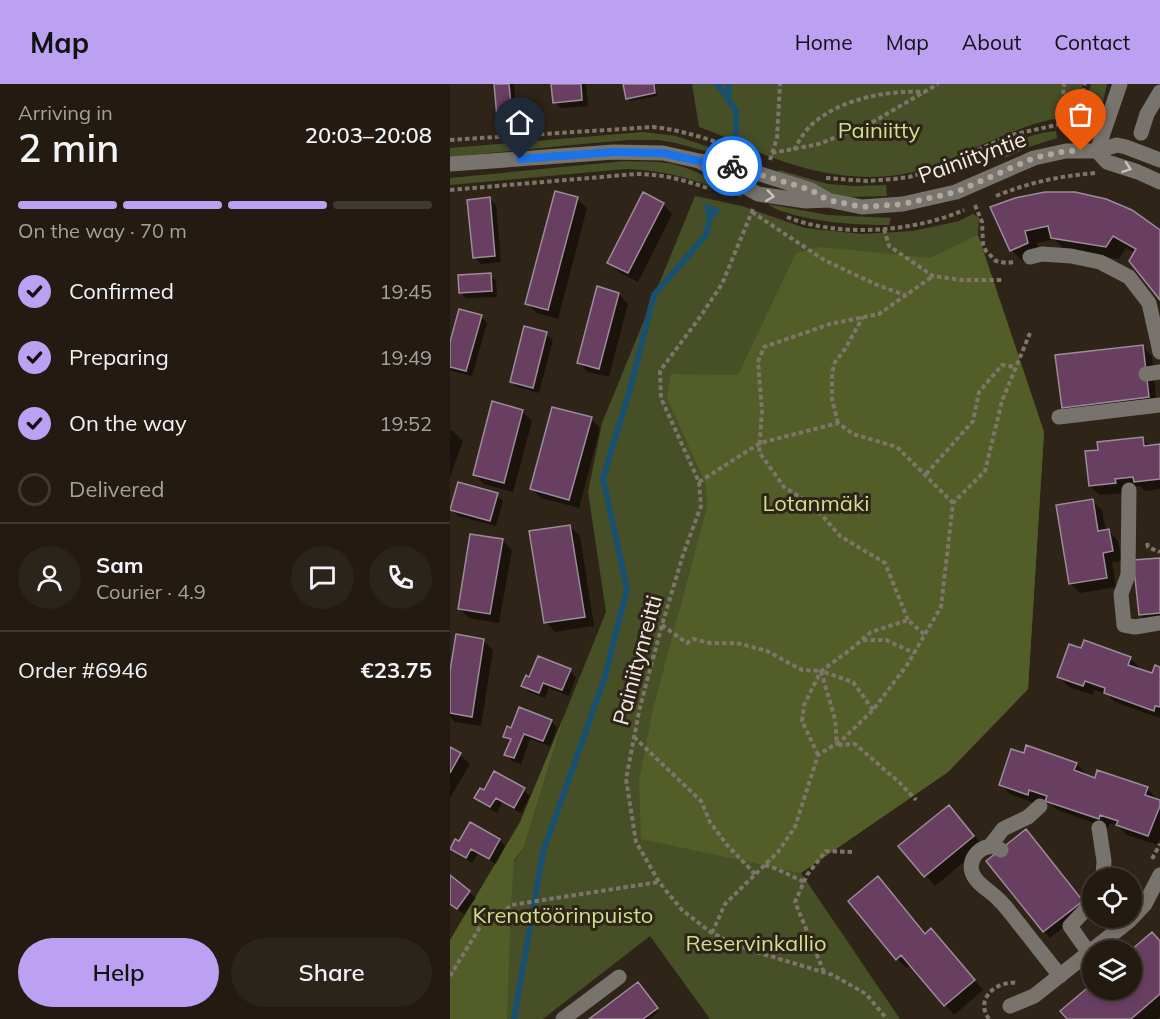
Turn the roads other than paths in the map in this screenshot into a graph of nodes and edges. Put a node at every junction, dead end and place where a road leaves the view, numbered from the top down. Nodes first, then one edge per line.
1 (1120, 84) edge
2 (1160, 92) edge
3 (1141, 133) dead end
4 (1097, 151) junction
5 (1160, 160) edge
6 (450, 164) edge
7 (1160, 182) edge
8 (1030, 256) road end
9 (1160, 352) edge
10 (1160, 405) edge
11 (1059, 417) dead end
12 (1129, 490) dead end
13 (1160, 623) edge
14 (1040, 806) dead end
15 (1099, 828) dead end
16 (1104, 868) edge
17 (1160, 874) edge
18 (1082, 913) edge
19 (1105, 940) edge
20 (1082, 943) edge
21 (1082, 959) edge
22 (1060, 976) junction
23 (619, 977) dead end
24 (1010, 1006) dead end
25 (563, 1019) edge

1 - 4 street
2 - 3 street
4 - 5 street, Painiityntie
4 - 6 street, Painiityntie
4 -> 7 street
8 - 9 street
10 - 11 street
12 - 13 street
14 - 22 street
15 - 16 street
17 - 19 street
18 - 20 street
21 - 22 street
22 - 24 street
23 - 25 street

